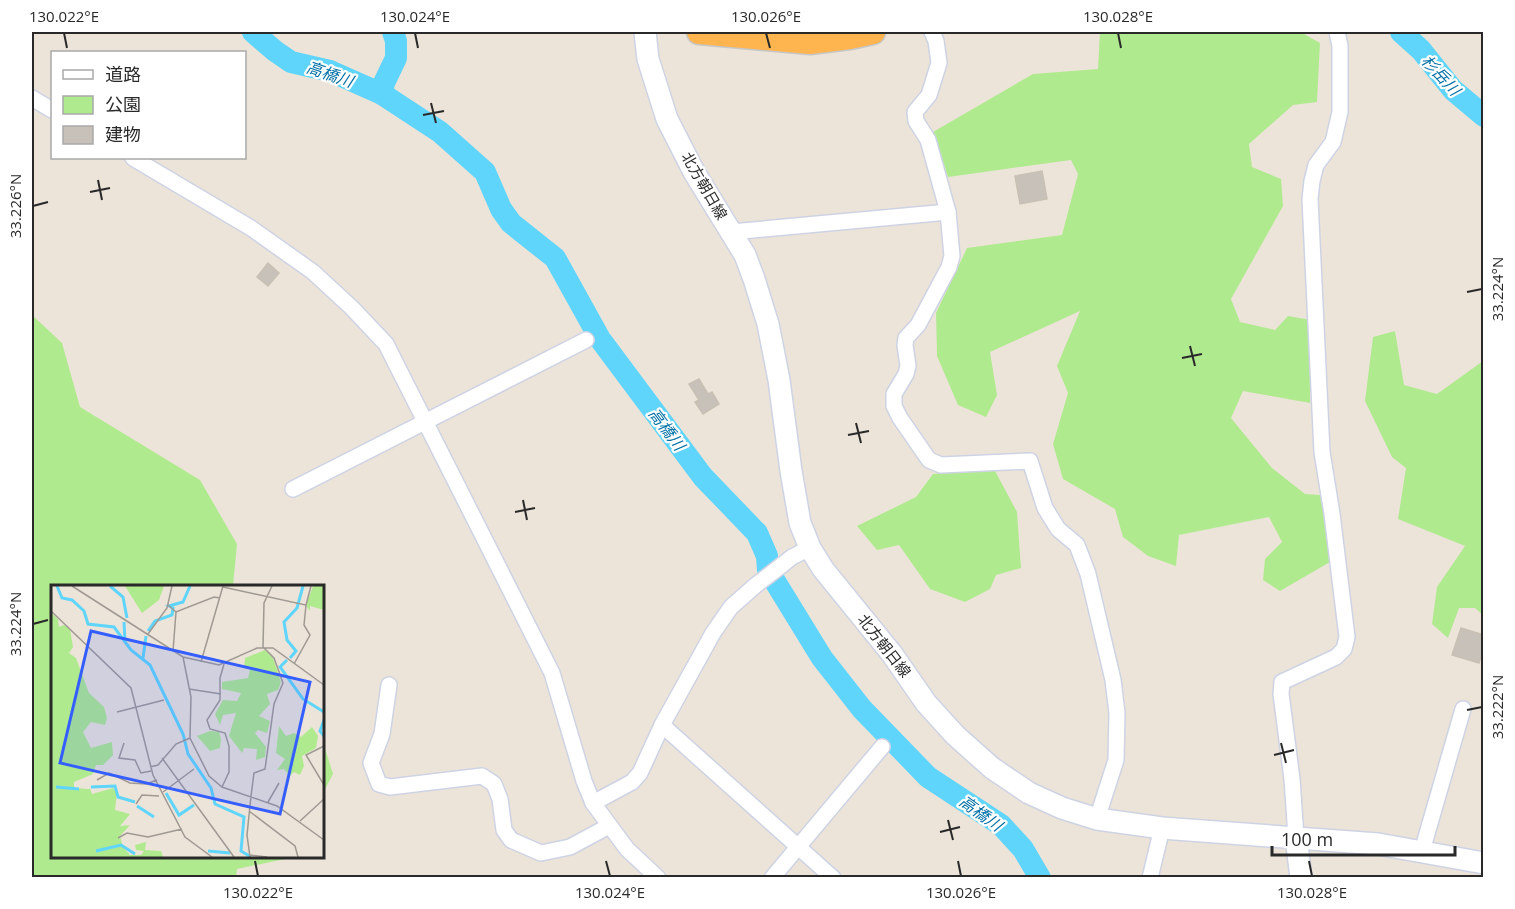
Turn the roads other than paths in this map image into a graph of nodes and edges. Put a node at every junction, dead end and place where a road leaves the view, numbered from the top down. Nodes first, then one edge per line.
1 (645, 32) edge
2 (699, 32) edge
3 (873, 32) edge
4 (932, 32) edge
5 (1337, 32) edge
6 (767, 35) edge
7 (32, 98) edge
8 (51, 109) edge
9 (134, 159) edge
10 (948, 212) junction
11 (731, 232) junction
12 (586, 340) dead end
13 (426, 422) junction
14 (293, 489) dead end
15 (810, 548) junction
16 (389, 685) dead end
17 (1463, 710) dead end
18 (662, 725) junction
19 (882, 747) dead end
20 (593, 803) junction
21 (1096, 819) junction
22 (609, 826) junction
23 (1162, 828) junction
24 (1296, 837) junction
25 (798, 847) junction
26 (1422, 851) junction
27 (1484, 863) edge
28 (658, 877) edge
29 (772, 878) edge
30 (833, 878) edge
31 (1150, 878) edge
32 (1301, 878) edge

1 - 11 main road, 北方朝日線
2 - 6 highway
3 - 6 highway
4 - 10 street
5 - 24 street
7 - 8 street
9 - 13 street
10 - 11 street
10 - 21 street
11 - 15 main road, 北方朝日線
12 - 13 street
13 - 14 street
13 - 20 street
15 - 18 street
15 - 21 main road, 北方朝日線
16 - 22 street
17 - 26 street
18 - 20 street
18 - 25 street
19 - 25 street
20 - 22 street
21 - 23 main road, 北方朝日線
22 - 28 street
23 - 24 main road, 北方朝日線
23 - 31 street
24 - 26 main road, 北方朝日線
24 - 32 main road
25 - 29 street
25 - 30 street
26 - 27 main road, 北方朝日線

